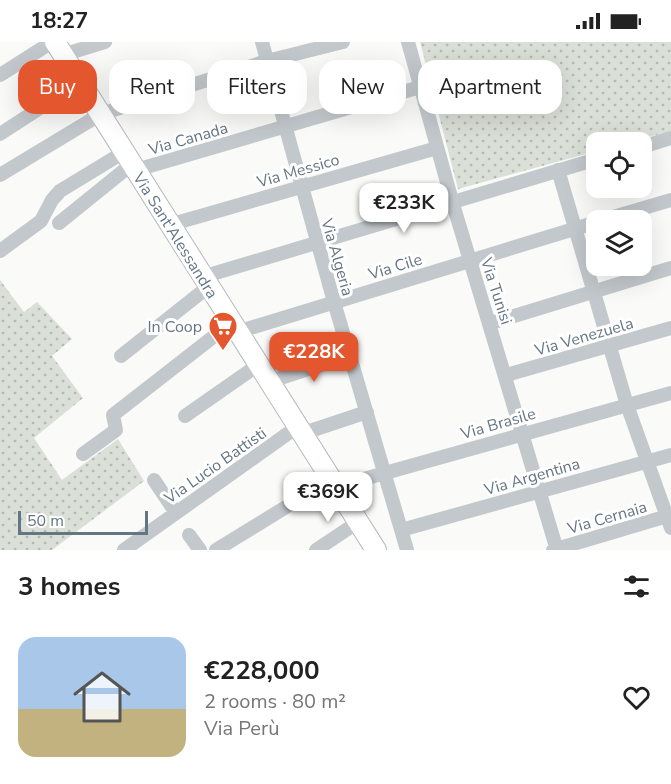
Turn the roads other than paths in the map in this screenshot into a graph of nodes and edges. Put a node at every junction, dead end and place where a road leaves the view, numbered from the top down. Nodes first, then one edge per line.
1 (105, 42) edge
2 (262, 42) edge
3 (408, 42) edge
4 (338, 43) edge
5 (56, 46) edge
6 (65, 60) edge
7 (267, 60) edge
8 (271, 60) edge
9 (0, 75) edge
10 (207, 80) edge
11 (418, 80) edge
12 (418, 88) edge
13 (97, 108) edge
14 (31, 114) edge
15 (101, 114) junction
16 (281, 114) edge
17 (428, 114) edge
18 (285, 128) junction
19 (0, 134) edge
20 (671, 138) edge
21 (652, 144) edge
22 (437, 148) junction
23 (131, 162) junction
24 (586, 162) edge
25 (558, 171) junction
26 (0, 175) edge
27 (301, 187) junction
28 (671, 200) edge
29 (453, 204) junction
30 (637, 210) edge
31 (59, 223) dead end
32 (169, 225) junction
33 (586, 226) edge
34 (575, 229) junction
35 (317, 243) junction
36 (0, 250) edge
37 (470, 261) junction
38 (671, 268) edge
39 (205, 282) junction
40 (592, 291) junction
41 (334, 302) junction
42 (490, 323) junction
43 (234, 327) junction
44 (671, 328) edge
45 (611, 346) junction
46 (351, 355) junction
47 (121, 356) dead end
48 (263, 373) junction
49 (506, 375) junction
50 (671, 393) edge
51 (627, 405) junction
52 (367, 412) junction
53 (185, 416) dead end
54 (299, 430) junction
55 (522, 434) junction
56 (83, 454) dead end
57 (671, 454) edge
58 (647, 461) junction
59 (383, 474) junction
60 (154, 480) dead end
61 (333, 483) junction
62 (539, 492) junction
63 (176, 513) junction
64 (670, 520) edge
65 (357, 522) junction
66 (401, 530) junction
67 (189, 535) dead end
68 (124, 550) edge
69 (200, 550) edge
70 (216, 550) edge
71 (315, 550) edge
72 (376, 550) edge
73 (407, 550) edge
74 (555, 550) edge

1 - 5 street
2 - 7 street, Via Algeria
3 - 11 street, Via Tunisi
4 - 8 street
5 - 6 street, Via Sant'Alessandra
5 - 9 street
10 - 15 street
12 - 18 street, Via Canada
13 - 15 street, Via Sant'Alessandra
14 - 19 street
15 - 23 street, Via Sant'Alessandra
15 - 26 street
16 - 18 street, Via Algeria
17 - 22 street, Via Tunisi
18 - 23 street, Via Canada
18 - 27 street, Via Algeria
20 - 21 street
22 - 27 street, Via Messico
22 - 29 street, Via Tunisi
23 - 31 street
23 - 32 street, Via Sant'Alessandra
23 - 36 street
24 - 25 street
25 - 29 street
25 - 34 street
27 - 32 street, Via Messico
27 - 35 street, Via Algeria
28 - 30 street
29 - 35 street
29 - 37 street, Via Tunisi
32 - 39 street, Via Sant'Alessandra
33 - 34 street, Via Cile
34 - 37 street, Via Cile
34 - 40 street
35 - 39 street
35 - 41 street, Via Algeria
37 - 41 street, Via Cile
37 - 42 street, Via Tunisi
38 - 40 street
39 - 43 street, Via Sant'Alessandra
39 - 47 street
40 - 42 street
40 - 45 street
41 - 43 street, Via Cile
41 - 46 street, Via Algeria
42 - 49 street, Via Tunisi
43 - 48 street, Via Sant'Alessandra
43 - 56 street
44 - 45 street, Via Venezuela
45 - 49 street, Via Venezuela
45 - 51 street
46 - 48 street
46 - 52 street, Via Algeria
48 - 53 street
48 - 54 street, Via Sant'Alessandra
49 - 55 street, Via Tunisi
50 - 51 street, Via Brasile
51 - 55 street, Via Brasile
51 - 58 street
52 - 54 street
52 - 59 street, Via Algeria
54 - 61 street, Via Sant'Alessandra
54 - 63 street, Via Lucio Battisti
55 - 59 street, Via Brasile
55 - 62 street, Via Tunisi
57 - 58 street, Via Argentina
58 - 62 street, Via Argentina
58 - 64 street
59 - 61 street, Via Brasile
59 - 66 street, Via Algeria
60 - 63 street
61 - 65 street, Via Sant'Alessandra
61 - 70 street, Via Brasile
62 - 66 street, Via Argentina
62 - 74 street, Via Tunisi
63 - 68 street, Via Lucio Battisti
64 - 74 street, Via Cernaia
65 - 71 street
65 - 72 street, Via Sant'Alessandra
66 - 73 street, Via Algeria
67 - 69 street

